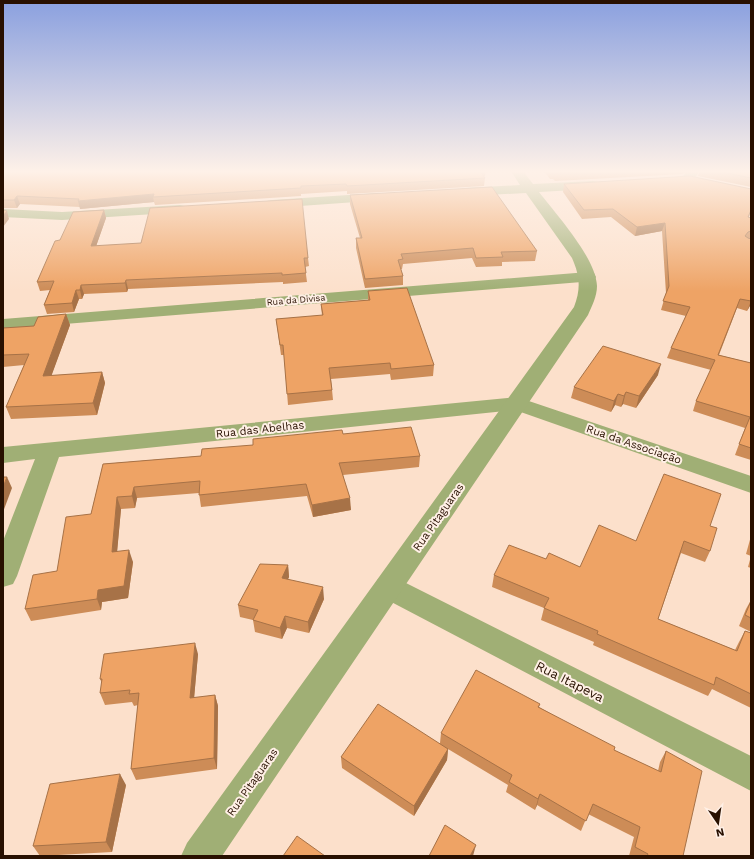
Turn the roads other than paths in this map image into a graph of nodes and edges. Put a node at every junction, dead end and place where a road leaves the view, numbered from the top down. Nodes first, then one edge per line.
1 (145, 211) edge
2 (546, 211) edge
3 (3, 214) edge
4 (588, 277) junction
5 (3, 324) edge
6 (517, 402) junction
7 (50, 450) junction
8 (3, 455) edge
9 (751, 485) edge
10 (3, 576) edge
11 (388, 588) junction
12 (751, 774) edge
13 (200, 856) edge

1 - 3 street
2 - 4 street, Rua Pitaguaras
4 - 5 street, Rua da Divisa
4 - 6 street, Rua Pitaguaras
6 - 7 street, Rua das Abelhas
6 - 9 street, Rua da Associação
6 - 11 street, Rua Pitaguaras
7 - 8 street, Rua das Abelhas
7 - 10 street
11 - 12 street, Rua Itapeva
11 - 13 street, Rua Pitaguaras

